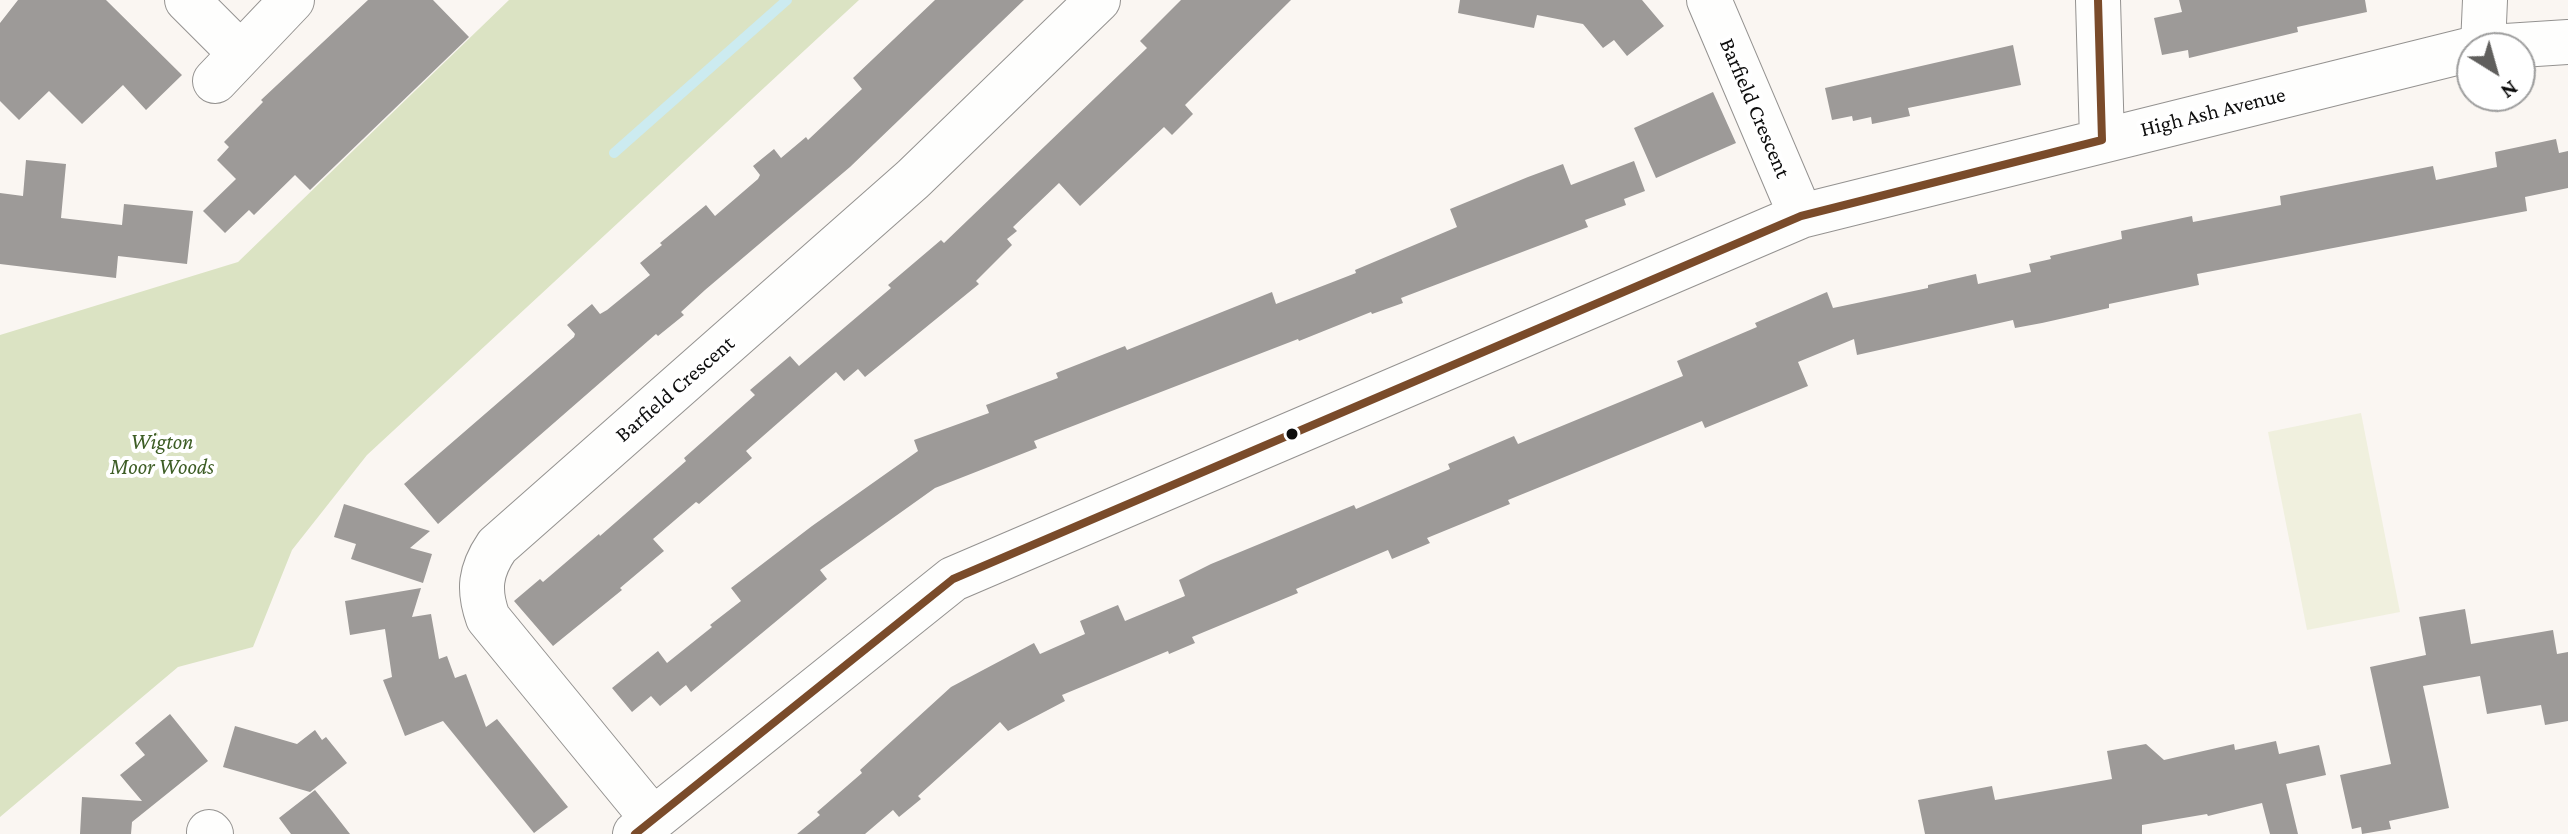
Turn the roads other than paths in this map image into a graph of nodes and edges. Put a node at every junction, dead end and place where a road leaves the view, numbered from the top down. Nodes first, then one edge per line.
1 (187, 0) edge
2 (292, 0) edge
3 (1098, 0) edge
4 (1709, 0) edge
5 (2098, 0) edge
6 (2485, 0) edge
7 (2480, 32) edge
8 (2568, 42) edge
9 (2536, 44) edge
10 (2456, 53) edge
11 (2102, 140) junction
12 (1801, 216) junction
13 (644, 827) edge

1 - 2 street
3 - 13 street, Barfield Crescent
4 - 12 street, Barfield Crescent
5 - 11 street
6 - 7 street
8 - 9 street, High Ash Avenue
10 - 11 street, High Ash Avenue
11 - 12 street, High Ash Avenue
12 - 13 street, High Ash Avenue

